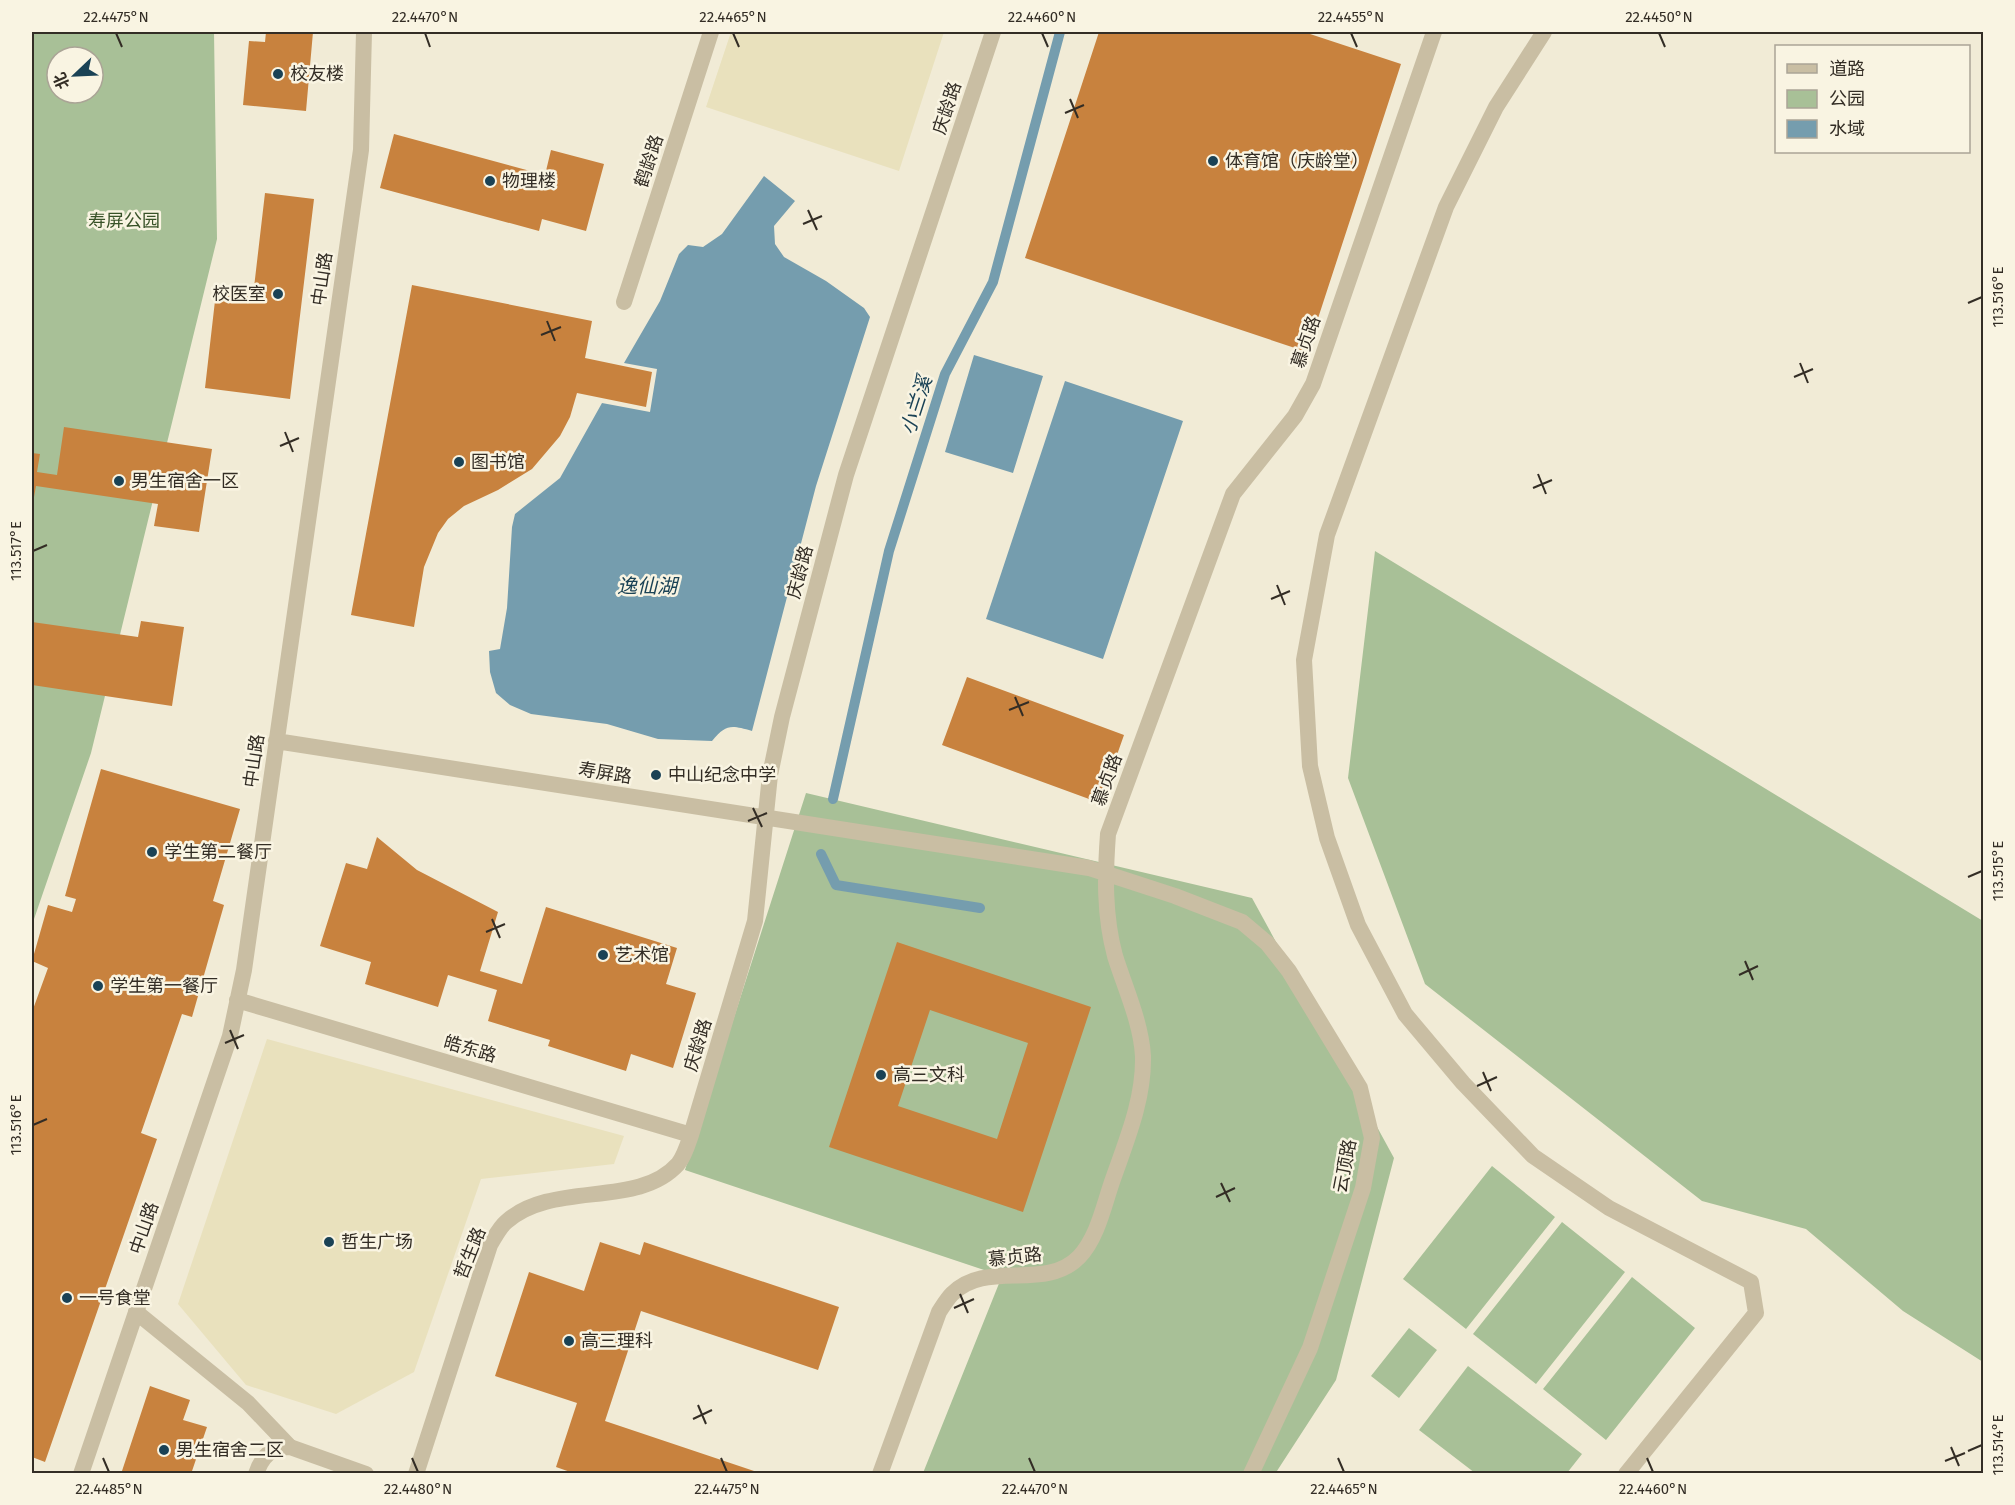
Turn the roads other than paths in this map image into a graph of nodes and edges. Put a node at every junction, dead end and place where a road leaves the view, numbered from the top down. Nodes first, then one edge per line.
1 (364, 32) edge
2 (711, 32) edge
3 (993, 32) edge
4 (1434, 32) edge
5 (1544, 32) edge
6 (624, 302) dead end
7 (276, 741) junction
8 (765, 817) junction
9 (1105, 873) junction
10 (237, 1000) junction
11 (692, 1134) junction
12 (136, 1312) junction
13 (290, 1447) junction
14 (81, 1473) edge
15 (256, 1473) edge
16 (366, 1473) edge
17 (416, 1473) edge
18 (879, 1473) edge
19 (1251, 1473) edge
20 (1626, 1473) edge

1 - 7 street, 中山路
2 - 6 street, 鹤龄路
3 - 8 street, 庆龄路
4 - 9 street, 慕贞路
5 - 20 street
7 - 8 street, 寿屏路
7 - 10 street, 中山路
8 - 9 street, 寿屏路
8 - 11 street, 庆龄路
9 - 18 street, 慕贞路
9 - 19 street, 云顶路
10 - 11 street, 皓东路
10 - 12 street, 中山路
11 - 17 street, 哲生路
12 - 13 street
12 - 14 street, 中山路
13 - 15 street
13 - 16 street

